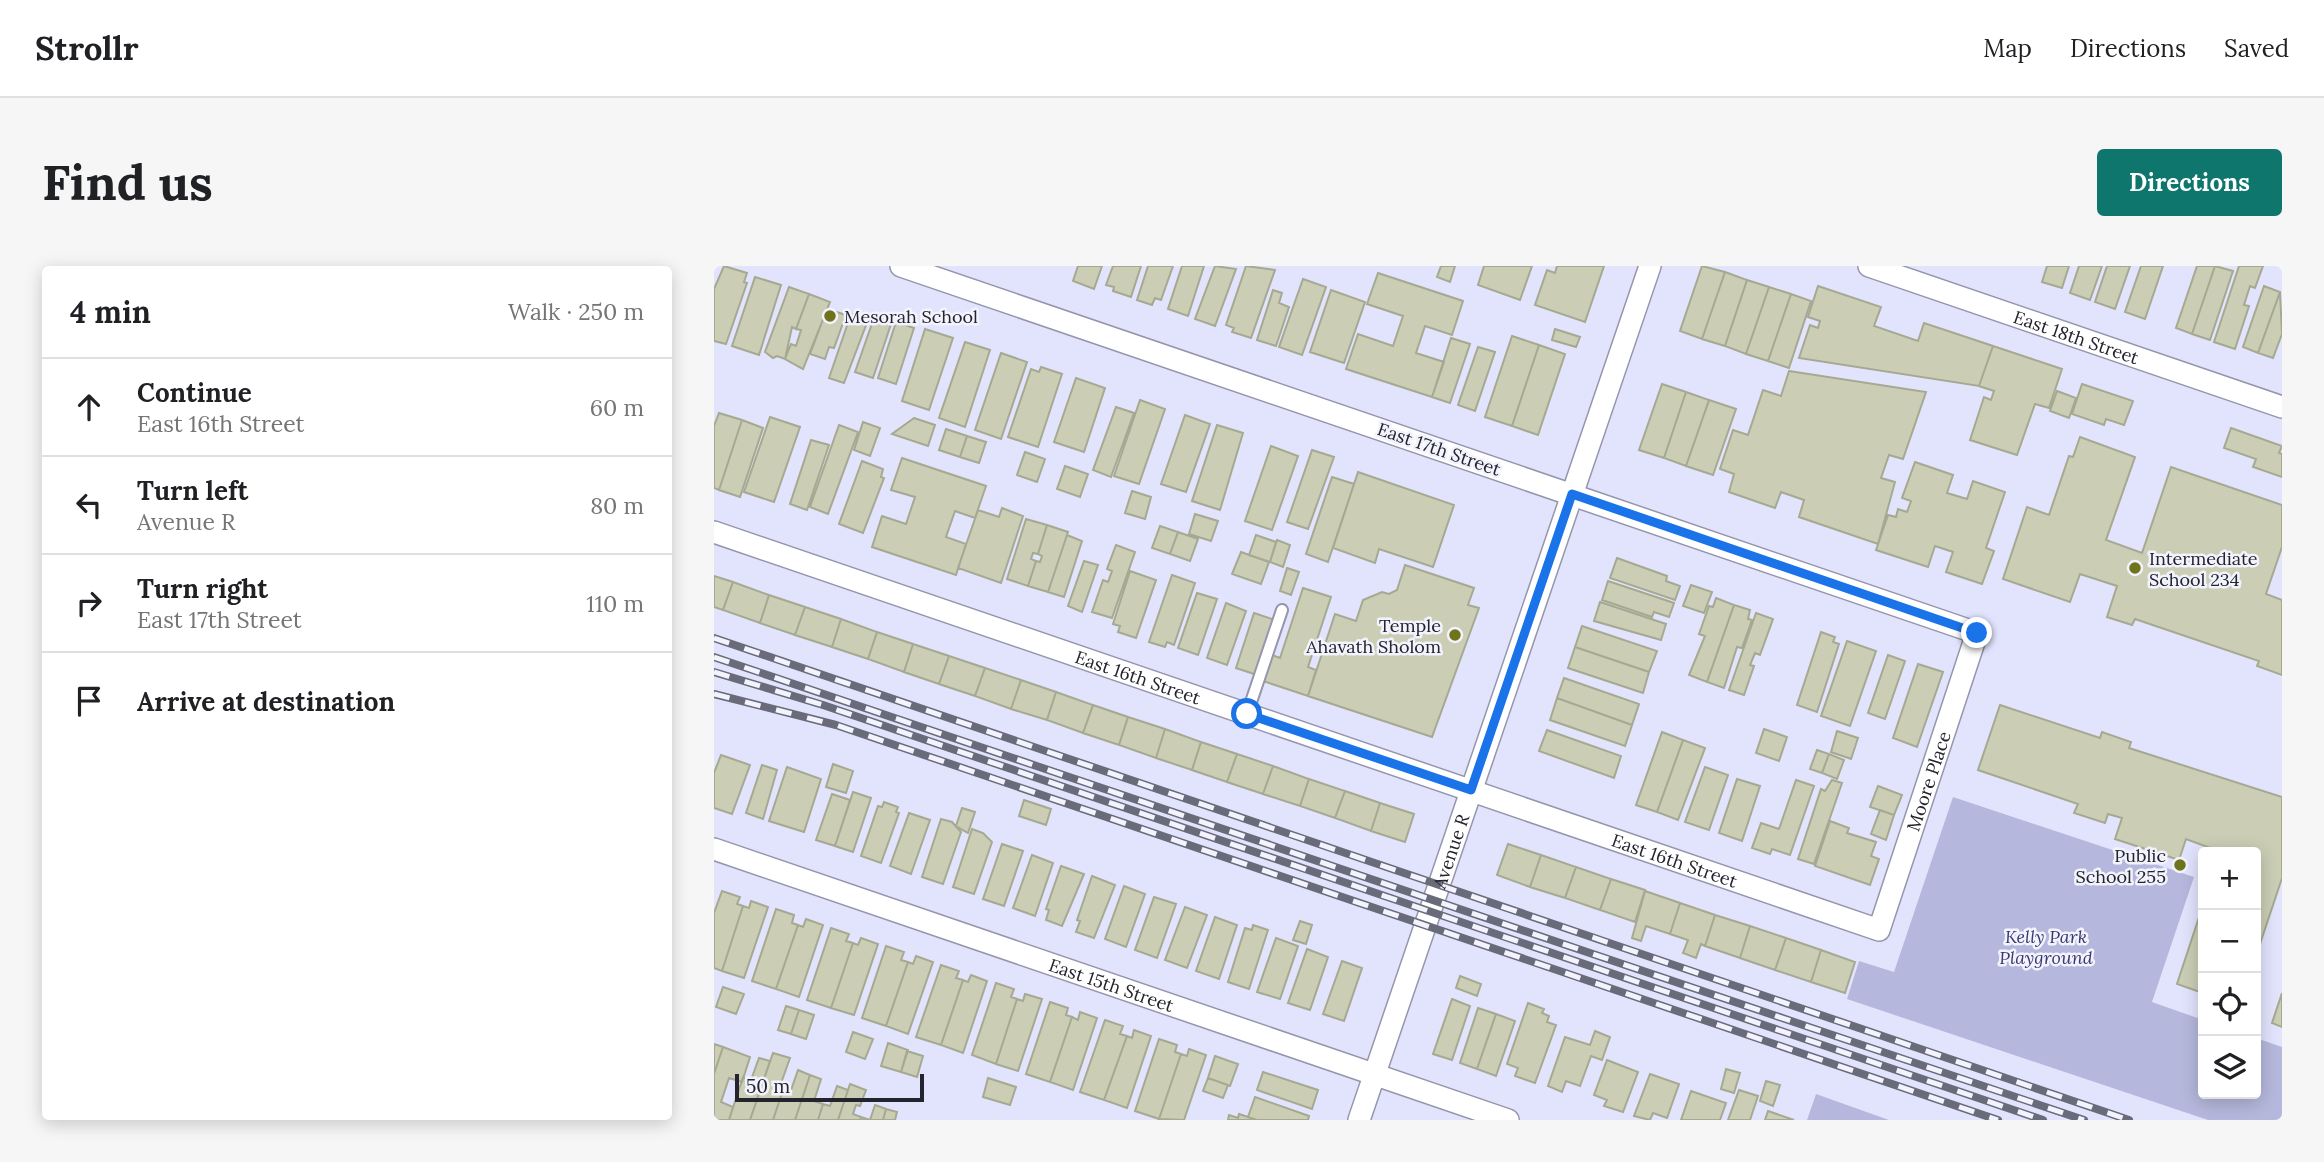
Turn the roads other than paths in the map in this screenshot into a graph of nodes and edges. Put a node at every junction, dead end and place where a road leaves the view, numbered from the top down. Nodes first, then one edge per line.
1 (901, 266) edge
2 (1650, 266) edge
3 (1869, 266) edge
4 (2282, 407) edge
5 (1572, 494) junction
6 (714, 532) edge
7 (1282, 610) dead end
8 (1977, 633) joint
9 (1247, 714) junction
10 (1471, 790) junction
11 (714, 849) edge
12 (1879, 930) joint
13 (1375, 1075) junction
14 (1359, 1120) edge
15 (1508, 1120) edge

1 - 5 street, East 17th Street
2 - 5 street, Avenue R
3 - 4 street, East 18th Street
5 - 8 street, East 17th Street
5 - 10 street, Avenue R
6 - 9 street, East 16th Street
7 - 9 lane
8 - 12 street, Moore Place
9 - 10 street, East 16th Street
10 - 12 street, East 16th Street
10 - 13 street, Avenue R
11 - 13 street, East 15th Street
13 - 14 street, Avenue R
13 - 15 street, East 15th Street

